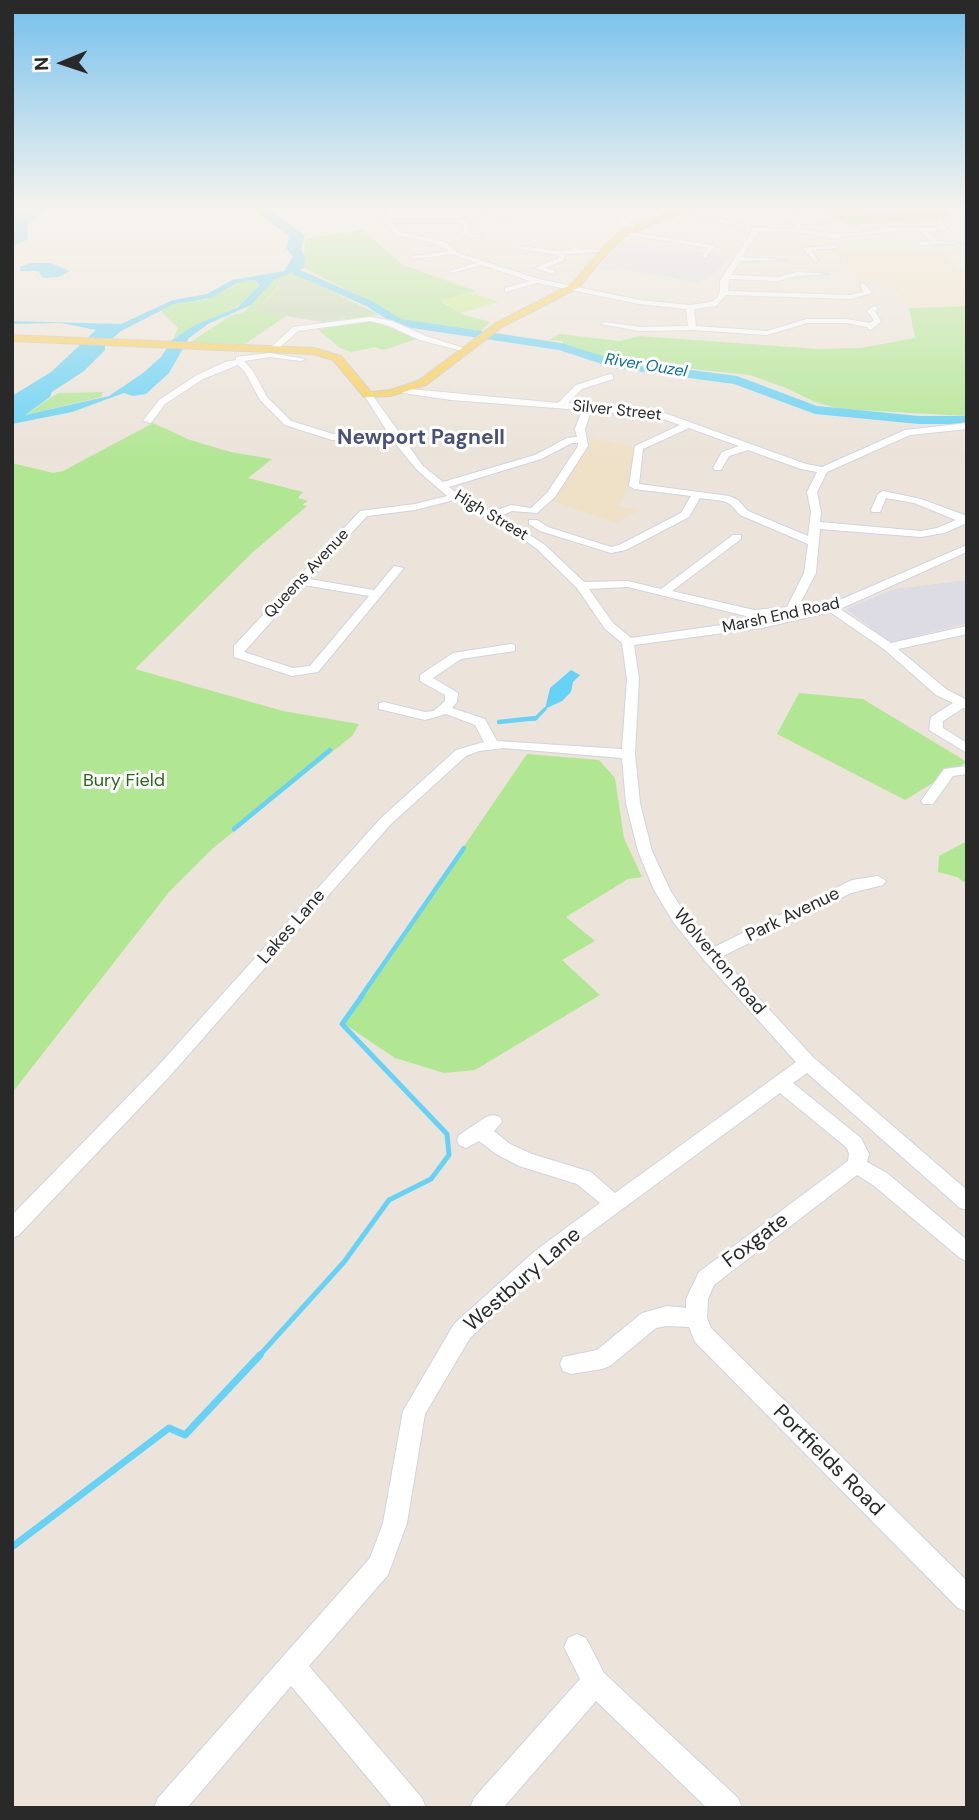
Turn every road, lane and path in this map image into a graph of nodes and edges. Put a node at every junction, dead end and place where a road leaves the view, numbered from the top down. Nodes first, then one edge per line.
1 (565, 292) edge
2 (586, 292) edge
3 (867, 292) edge
4 (723, 293) joint
5 (755, 294) junction
6 (761, 304) dead end
7 (690, 307) junction
8 (874, 308) dead end
9 (789, 315) dead end
10 (730, 321) dead end
11 (801, 322) junction
12 (604, 325) dead end
13 (873, 326) junction
14 (693, 328) junction
15 (789, 328) junction
16 (733, 331) junction
17 (862, 334) dead end
18 (802, 335) dead end
19 (12, 338) edge
20 (250, 346) junction
21 (275, 347) junction
22 (469, 348) junction
23 (301, 359) dead end
24 (239, 360) junction
25 (610, 377) dead end
26 (403, 390) junction
27 (368, 394) junction
28 (561, 405) junction
29 (587, 409) junction
30 (148, 421) dead end
31 (690, 424) junction
32 (967, 426) edge
33 (397, 439) junction
34 (581, 440) junction
35 (747, 447) junction
36 (718, 468) dead end
37 (823, 470) junction
38 (444, 485) junction
39 (697, 494) junction
40 (455, 497) junction
41 (876, 510) dead end
42 (491, 516) junction
43 (533, 516) junction
44 (965, 520) edge
45 (815, 525) junction
46 (515, 528) junction
47 (737, 537) dead end
48 (813, 542) junction
49 (967, 548) edge
50 (398, 568) dead end
51 (300, 582) junction
52 (581, 586) junction
53 (664, 592) junction
54 (376, 594) junction
55 (832, 608) junction
56 (967, 630) edge
57 (628, 642) junction
58 (890, 647) junction
59 (511, 648) dead end
60 (964, 704) edge
61 (384, 706) dead end
62 (444, 709) junction
63 (492, 744) junction
64 (967, 748) edge
65 (628, 754) junction
66 (967, 770) edge
67 (928, 801) dead end
68 (878, 881) dead end
69 (710, 956) junction
70 (808, 1063) junction
71 (780, 1083) junction
72 (480, 1131) dead end
73 (856, 1165) junction
74 (967, 1202) edge
75 (614, 1203) junction
76 (12, 1229) edge
77 (967, 1252) edge
78 (696, 1318) junction
79 (571, 1364) dead end
80 (967, 1600) edge
81 (577, 1647) dead end
82 (292, 1667) junction
83 (596, 1682) junction
84 (168, 1808) edge
85 (412, 1808) edge
86 (484, 1808) edge
87 (728, 1808) edge

1 - 22 main road
2 - 7 street
3 - 5 street
4 - 5 street
4 - 7 street
5 - 6 street
7 - 14 street
8 - 13 street
9 - 11 street
10 - 16 street
11 - 13 street
11 - 15 street
12 - 14 street
13 - 17 street
14 - 16 street
15 - 16 street
15 - 18 street
19 - 20 main road, High Street
20 - 21 main road, High Street
20 - 24 street
21 - 22 street
21 - 27 main road, High Street
22 - 26 main road
23 - 24 street
24 - 30 street
24 - 33 street
25 - 28 street
26 - 27 main road
26 - 28 street, Silver Street
27 - 33 street, High Street
28 - 29 street, Silver Street
29 - 31 street, Silver Street
29 - 34 street
31 - 35 street, Silver Street
31 - 39 street
32 - 37 street
33 - 38 street, High Street
34 - 38 street
34 - 43 street
35 - 36 street
35 - 37 street, Silver Street
37 - 45 street
38 - 40 street, High Street
39 - 43 street
39 - 48 street
40 - 42 street, High Street
40 - 51 street, Queens Avenue
41 - 44 street
42 - 43 street
42 - 46 street, High Street
43 - 46 street
44 - 45 street
45 - 48 street
46 - 52 street, High Street
47 - 53 street
48 - 53 street
49 - 55 street, Marsh End Road
50 - 54 street
51 - 54 street
51 - 54 street, Queens Avenue
52 - 53 street
52 - 57 street, High Street
55 - 57 street, Marsh End Road
55 - 58 street
56 - 58 street
57 - 65 street, Wolverton Road
58 - 60 street
59 - 62 street
60 - 64 street
61 - 62 street
62 - 63 street
63 - 65 street, Lakes Lane
63 - 76 street, Lakes Lane
65 - 69 street, Wolverton Road
66 - 67 street
68 - 69 street, Park Avenue
69 - 70 street, Wolverton Road
70 - 71 street, Westbury Lane
70 - 74 street, Wolverton Road
71 - 73 street
71 - 75 street, Westbury Lane
72 - 75 street
73 - 77 street
73 - 78 street, Foxgate
75 - 82 street, Westbury Lane
78 - 79 street
78 - 80 street, Portfields Road
81 - 83 street
82 - 84 street, Westbury Lane
82 - 85 street
83 - 86 street
83 - 87 street

